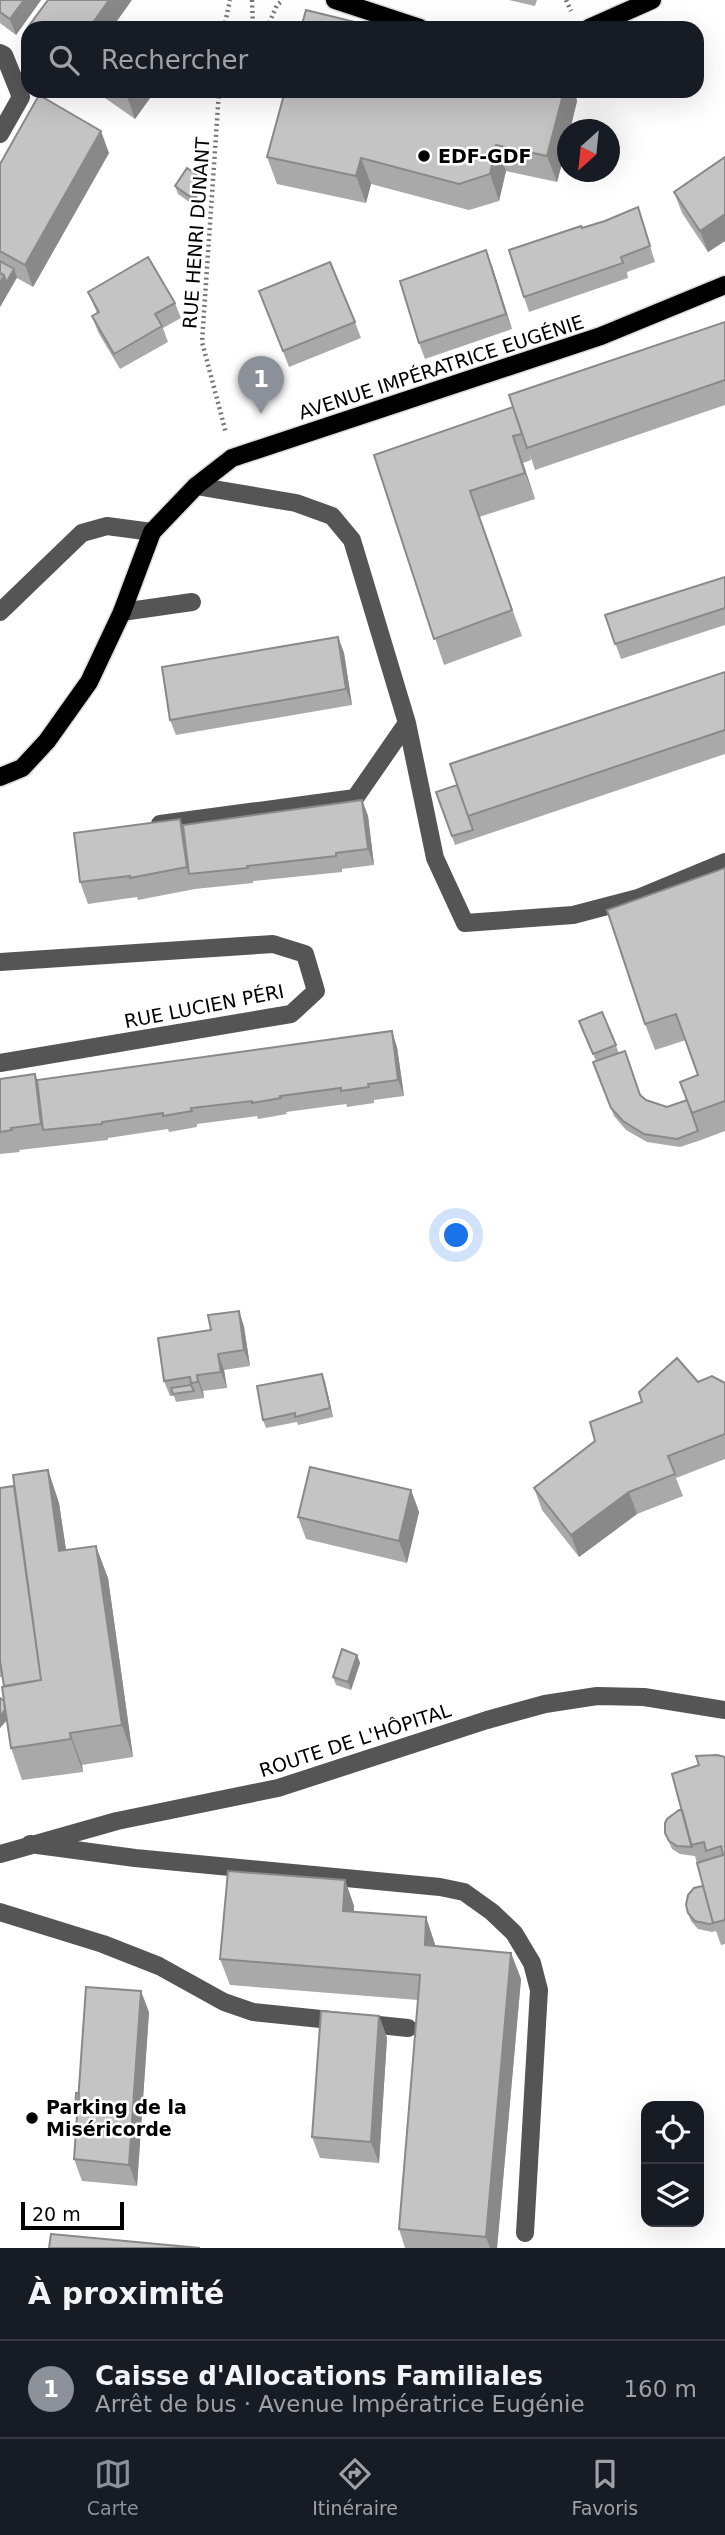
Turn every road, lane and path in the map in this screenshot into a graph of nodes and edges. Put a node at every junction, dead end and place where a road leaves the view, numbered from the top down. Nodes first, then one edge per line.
1 (230, 0) edge
2 (252, 0) edge
3 (283, 0) edge
4 (335, 0) edge
5 (652, 0) edge
6 (225, 21) edge
7 (253, 21) edge
8 (270, 21) edge
9 (399, 21) edge
10 (605, 21) edge
11 (0, 52) edge
12 (219, 98) edge
13 (0, 134) edge
14 (725, 285) edge
15 (232, 458) junction
16 (196, 486) junction
17 (152, 532) junction
18 (192, 602) dead end
19 (0, 612) edge
20 (122, 612) junction
21 (407, 723) junction
22 (0, 777) edge
23 (144, 826) edge
24 (725, 862) edge
25 (0, 962) edge
26 (0, 1063) edge
27 (725, 1710) edge
28 (30, 1844) junction
29 (0, 1854) edge
30 (0, 1912) edge
31 (408, 2028) dead end
32 (525, 2233) dead end

1 - 6 path
2 - 7 path
3 - 8 path
4 - 9 main road
5 - 10 main road
11 - 13 street
12 - 15 path, RUE HENRI DUNANT
14 - 15 main road, AVENUE IMPÉRATRICE EUGÉNIE
15 - 16 main road, AVENUE IMPÉRATRICE EUGÉNIE
16 - 17 main road, AVENUE IMPÉRATRICE EUGÉNIE
16 - 21 street
17 - 19 street
17 - 20 main road, AVENUE IMPÉRATRICE EUGÉNIE
18 - 20 street
20 - 22 main road, AVENUE IMPÉRATRICE EUGÉNIE
21 - 23 street
21 - 24 street
25 - 26 street, RUE LUCIEN PÉRI
27 - 28 street, ROUTE DE L'HÔPITAL
28 - 29 street, ROUTE DE L'HÔPITAL
28 - 32 street
30 - 31 street

